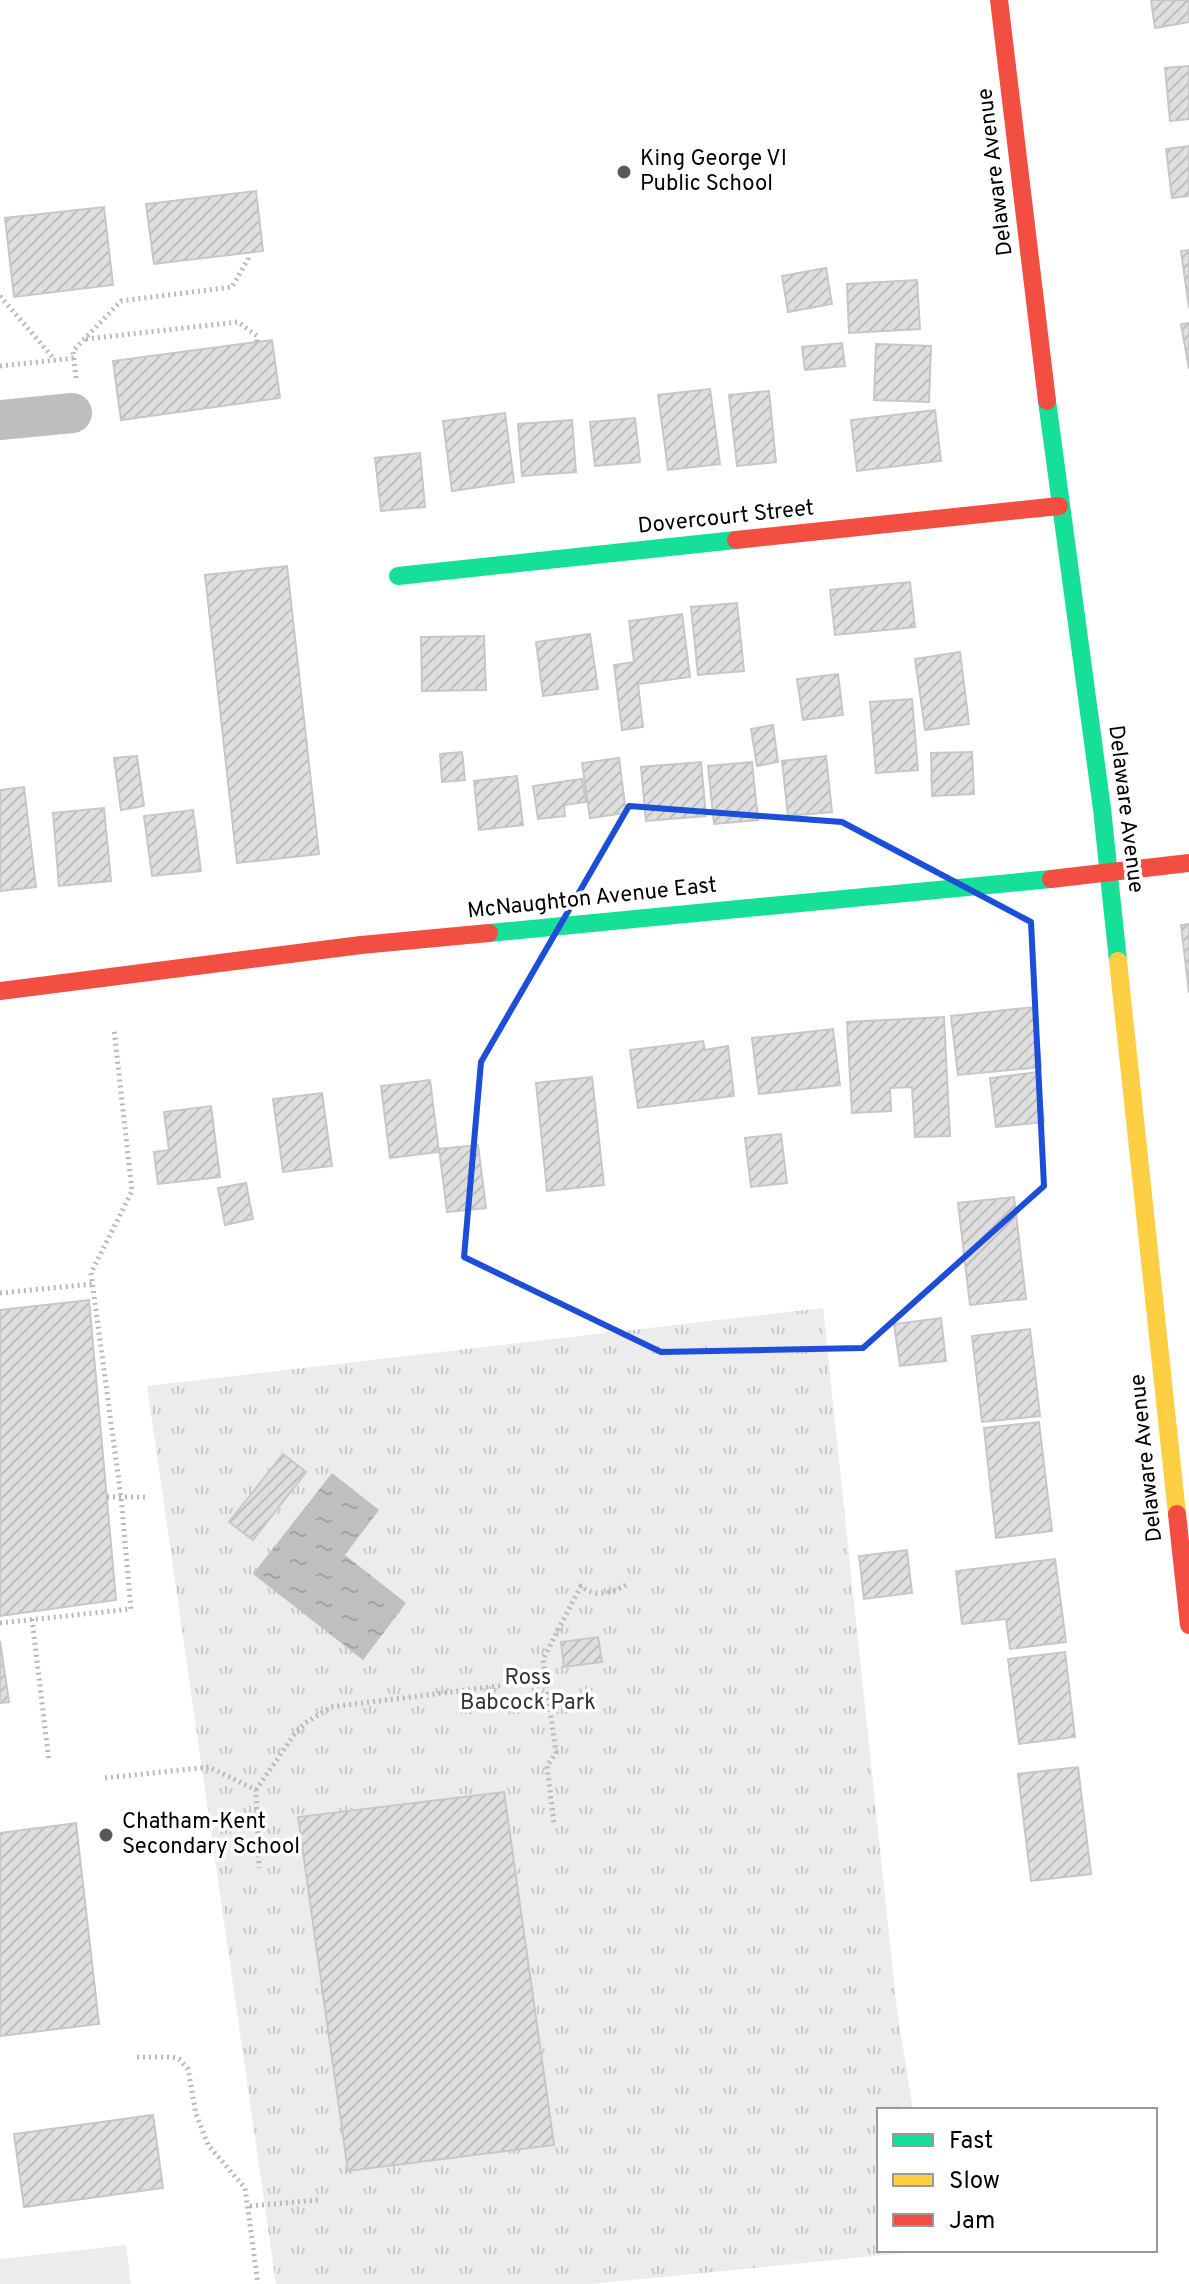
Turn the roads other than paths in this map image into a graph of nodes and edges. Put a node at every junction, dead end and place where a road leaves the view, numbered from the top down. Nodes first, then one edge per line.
1 (999, 0) edge
2 (72, 413) road end
3 (0, 420) edge
4 (1059, 506) junction
5 (398, 576) dead end
6 (1189, 863) edge
7 (1109, 873) junction
8 (0, 991) edge
9 (1189, 1625) edge

1 - 4 street, Delaware Avenue
2 - 3 street
4 - 5 street, Dovercourt Street
4 - 7 street, Delaware Avenue
6 - 7 street, McNaughton Avenue East
7 - 8 street, McNaughton Avenue East
7 - 9 street, Delaware Avenue

